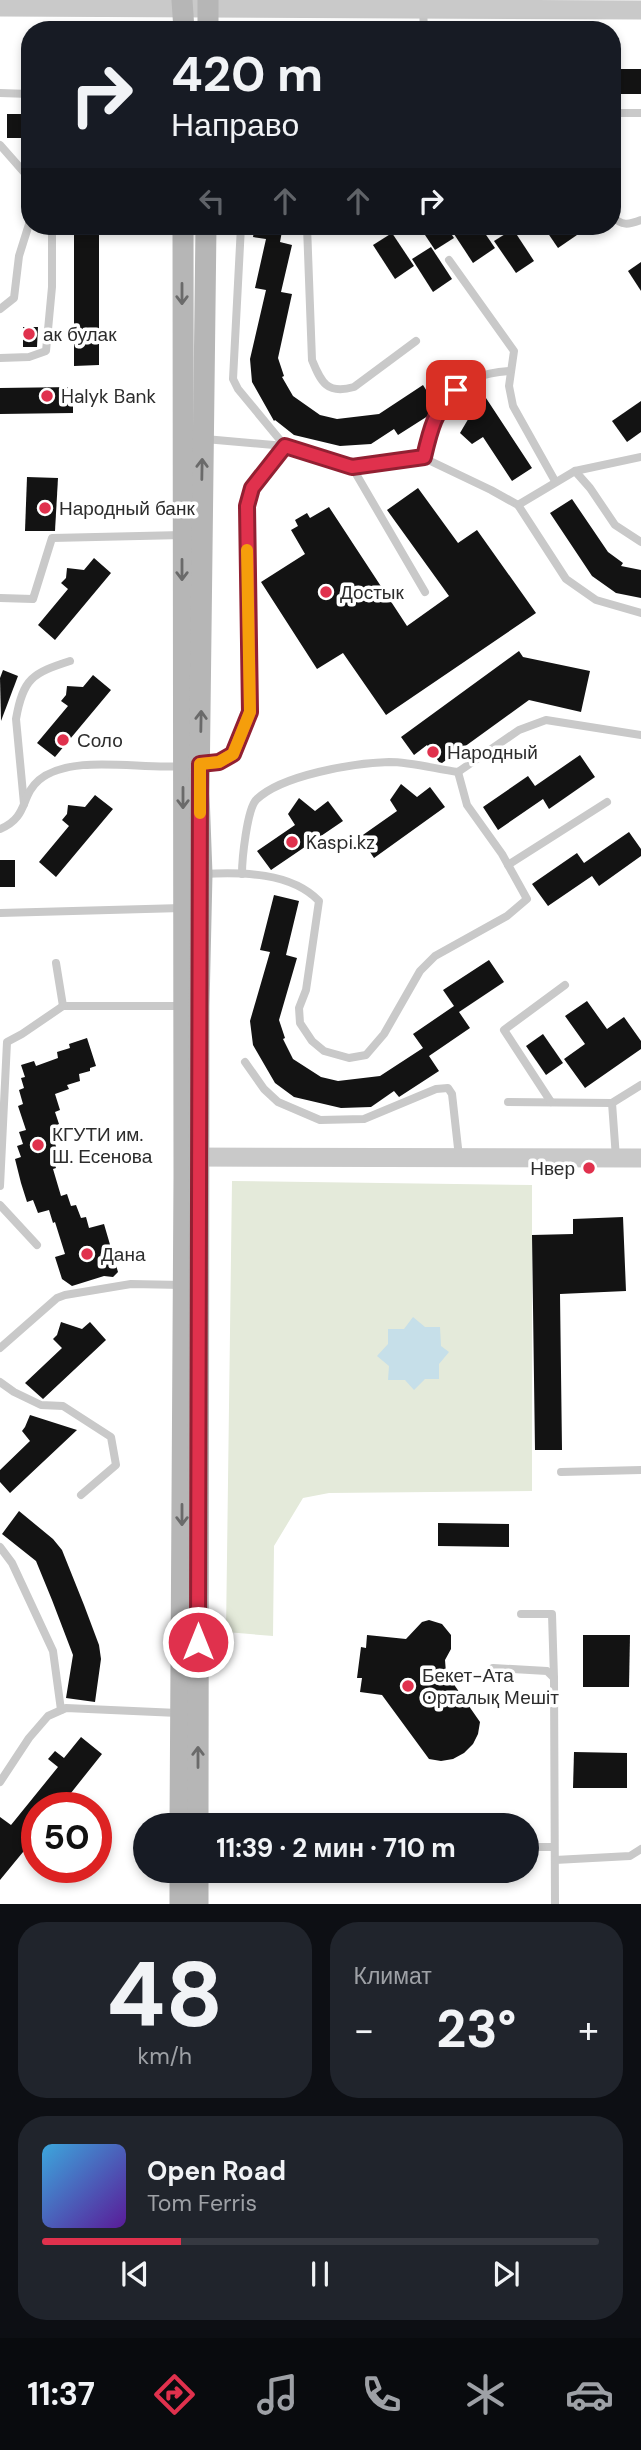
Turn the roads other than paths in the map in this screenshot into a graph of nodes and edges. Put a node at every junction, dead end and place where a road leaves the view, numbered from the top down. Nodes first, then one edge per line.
1 (182, 4) edge
2 (510, 5) edge
3 (0, 7) edge
4 (423, 9) junction
5 (641, 10) edge
6 (208, 13) edge
7 (424, 21) edge
8 (0, 93) edge
9 (21, 94) edge
10 (621, 113) edge
11 (641, 113) edge
12 (0, 145) edge
13 (21, 169) edge
14 (641, 220) edge
15 (621, 223) edge
16 (26, 235) edge
17 (52, 235) edge
18 (183, 235) edge
19 (206, 235) edge
20 (241, 235) edge
21 (307, 235) edge
22 (449, 260) dead end
23 (0, 309) edge
24 (416, 341) dead end
25 (0, 358) edge
26 (509, 371) junction
27 (181, 436) junction
28 (203, 439) junction
29 (285, 446) junction
30 (424, 457) junction
31 (641, 457) edge
32 (352, 467) junction
33 (575, 471) junction
34 (555, 481) junction
35 (518, 505) junction
36 (192, 536) junction
37 (641, 542) edge
38 (425, 592) dead end
39 (0, 598) edge
40 (641, 613) edge
41 (70, 661) dead end
42 (641, 735) edge
43 (192, 765) junction
44 (458, 772) junction
45 (607, 802) dead end
46 (24, 807) junction
47 (0, 829) edge
48 (508, 864) junction
49 (242, 874) junction
50 (193, 875) junction
51 (192, 907) junction
52 (0, 914) edge
53 (56, 963) dead end
54 (565, 985) dead end
55 (63, 1006) junction
56 (191, 1006) junction
57 (245, 1062) dead end
58 (641, 1085) edge
59 (508, 1101) dead end
60 (551, 1102) junction
61 (612, 1103) junction
62 (191, 1157) junction
63 (459, 1157) junction
64 (617, 1158) junction
65 (641, 1158) edge
66 (0, 1186) edge
67 (0, 1205) edge
68 (37, 1245) dead end
69 (191, 1285) junction
70 (0, 1348) edge
71 (0, 1382) edge
72 (641, 1470) edge
73 (561, 1472) dead end
74 (81, 1494) dead end
75 (0, 1547) edge
76 (521, 1614) dead end
77 (492, 1668) dead end
78 (554, 1678) junction
79 (61, 1710) junction
80 (189, 1713) junction
81 (0, 1782) edge
82 (181, 1813) edge
83 (197, 1813) edge
84 (539, 1847) edge
85 (554, 1847) junction
86 (641, 1849) edge
87 (555, 1860) junction
88 (180, 1883) edge
89 (198, 1883) edge
90 (180, 1904) edge
91 (198, 1904) edge
92 (555, 1904) edge

1 - 3 street
1 - 6 street
2 - 4 street
2 - 5 street
4 - 6 street
4 - 7 lane
8 - 9 lane
10 - 11 lane
12 - 13 lane
14 - 15 lane
16 - 23 lane
17 - 25 lane
18 -> 27 main road
19 - 28 main road
20 - 29 lane
21 - 24 lane
22 - 26 lane
26 - 30 lane
26 - 34 lane
27 - 28 lane
27 - 36 main road
28 - 29 lane
36 -> 28 main road
29 - 32 lane
29 - 43 lane
30 - 32 lane
30 - 35 lane
31 - 33 lane
32 - 38 lane
33 - 34 lane
33 - 37 lane
34 - 35 lane
35 - 40 lane
36 - 39 lane
36 - 43 main road
41 - 46 lane
42 - 44 lane
43 - 46 lane
43 - 50 main road
44 - 48 lane
44 - 49 lane
45 - 48 lane
46 - 47 lane
48 - 49 lane
49 - 50 lane
50 - 51 main road
51 - 52 lane
51 - 56 main road
53 - 55 lane
54 - 60 lane
55 - 56 lane
55 - 66 lane
56 - 62 main road
57 - 63 lane
58 - 61 lane
59 - 60 lane
60 - 61 lane
61 - 64 lane
62 - 63 street
62 - 69 main road
63 - 64 street
64 - 65 street
67 - 68 lane
69 - 70 lane
69 - 80 main road
71 - 74 lane
72 - 73 lane
75 - 79 lane
76 - 78 lane
77 - 78 lane
78 - 85 lane
79 - 80 lane
79 - 81 lane
80 - 82 main road
83 -> 80 main road
84 - 85 lane
85 - 87 lane
86 - 87 lane
87 - 92 lane
88 - 90 main road
89 - 91 main road

